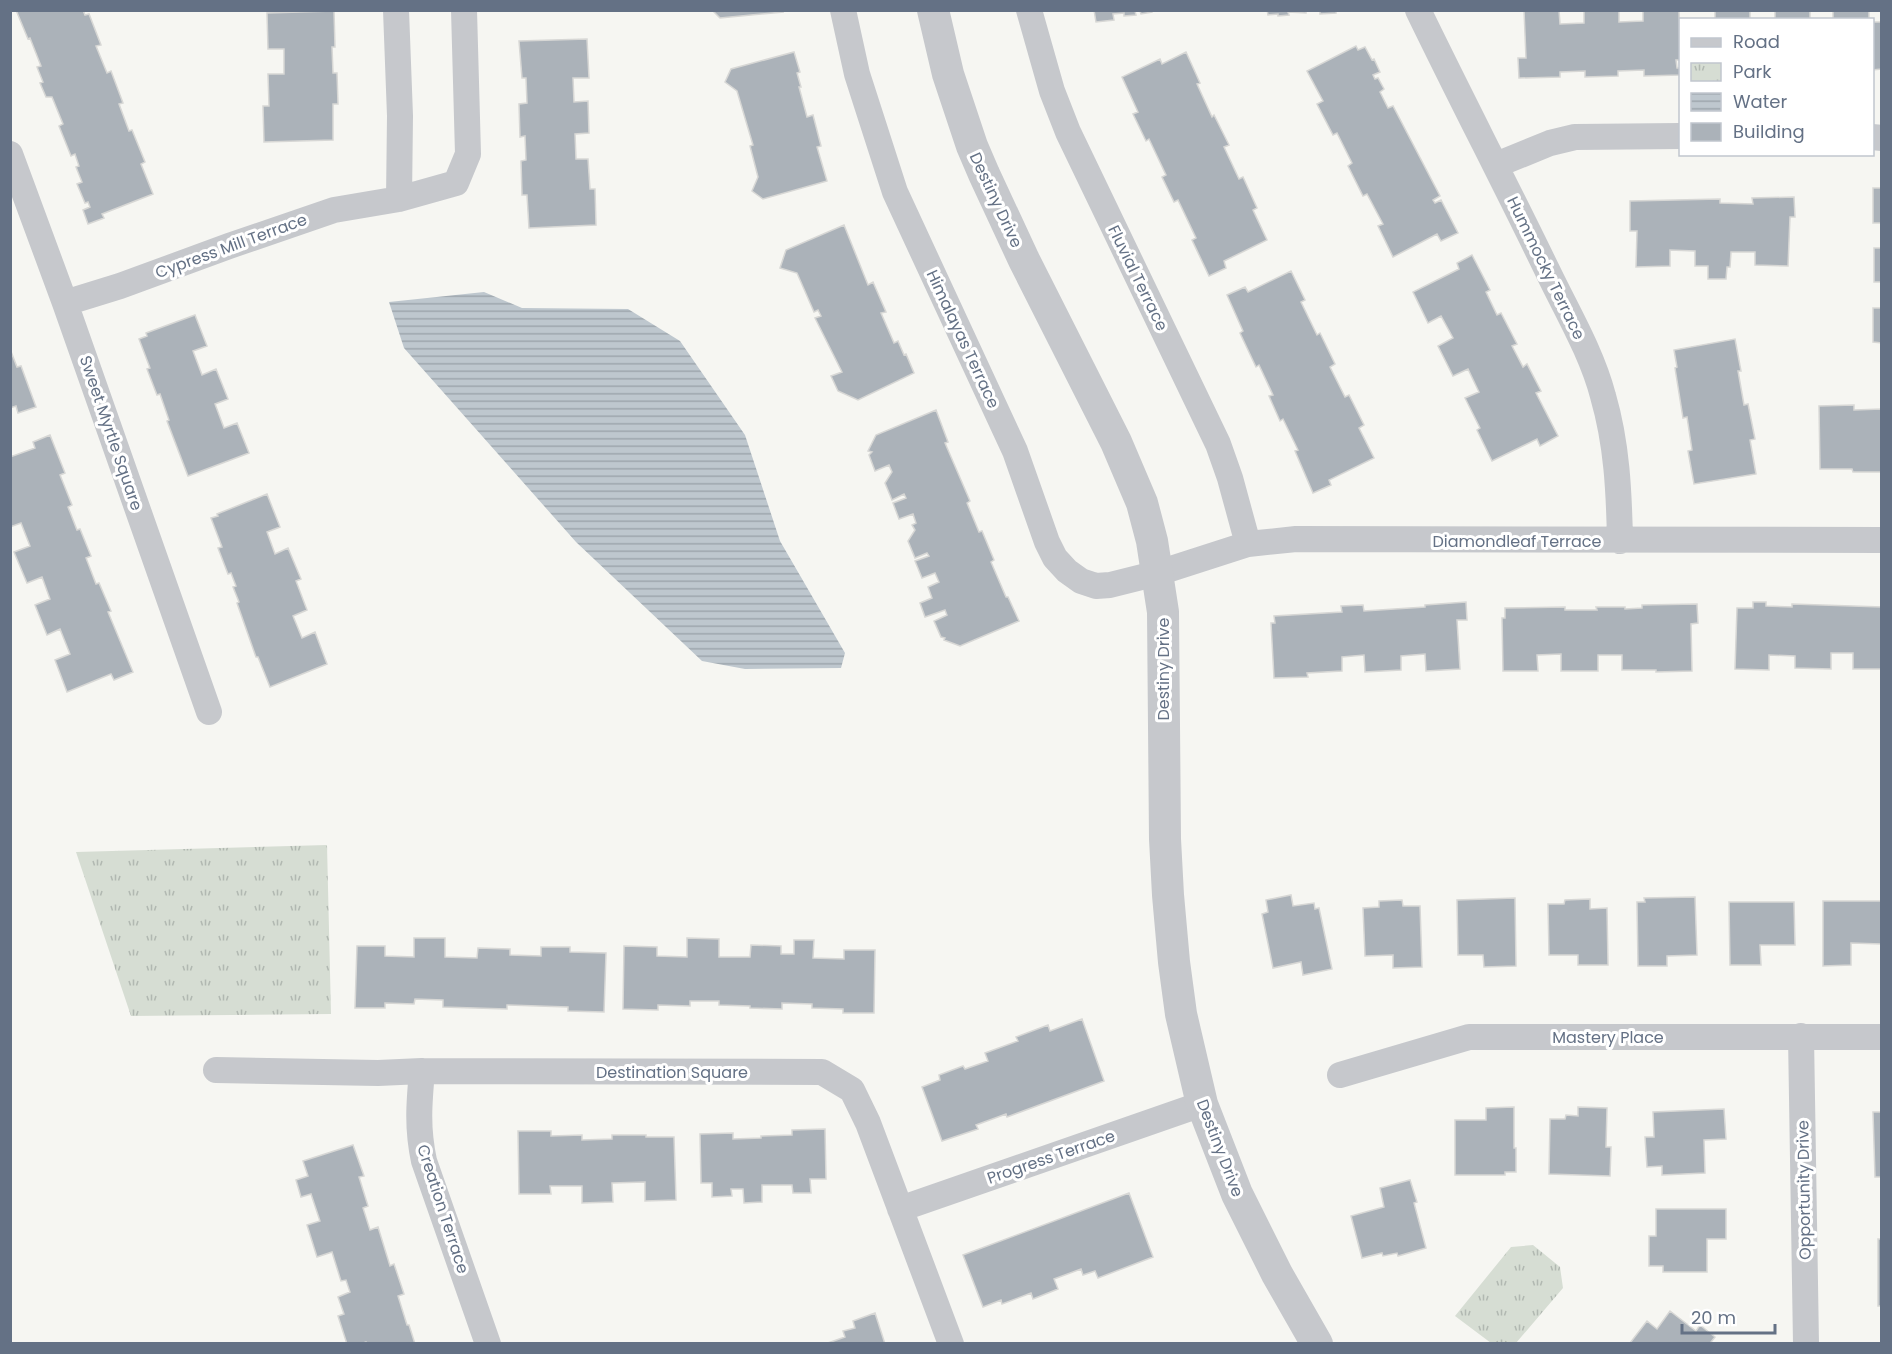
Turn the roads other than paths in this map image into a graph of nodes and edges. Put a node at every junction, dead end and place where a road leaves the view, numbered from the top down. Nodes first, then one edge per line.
1 (396, 10) edge
2 (464, 10) edge
3 (843, 10) edge
4 (933, 10) edge
5 (1029, 10) edge
6 (1418, 10) edge
7 (1679, 136) edge
8 (10, 154) edge
9 (1496, 165) junction
10 (399, 199) junction
11 (65, 303) junction
12 (1881, 540) edge
13 (1620, 541) junction
14 (1248, 544) junction
15 (1158, 573) junction
16 (209, 712) dead end
17 (1801, 1036) junction
18 (1881, 1037) edge
19 (216, 1071) dead end
20 (422, 1071) junction
21 (1340, 1075) dead end
22 (1202, 1104) junction
23 (900, 1209) junction
24 (488, 1344) edge
25 (951, 1344) edge
26 (1317, 1344) edge
27 (1806, 1344) edge

1 - 10 street
2 - 10 street, Cypress Mill Terrace
3 - 15 street, Himalayas Terrace
4 - 15 street, Destiny Drive
5 - 14 street, Fluvial Terrace
6 - 9 street, Hummocky Terrace
7 - 9 street
8 - 11 street, Sweet Myrtle Square
9 - 13 street, Hummocky Terrace
10 - 11 street, Cypress Mill Terrace
11 - 16 street, Sweet Myrtle Square
12 - 13 street, Diamondleaf Terrace
13 - 14 street, Diamondleaf Terrace
14 - 15 street, Diamondleaf Terrace
15 - 22 street, Destiny Drive
17 - 18 street, Mastery Place
17 - 21 street, Mastery Place
17 - 27 street, Opportunity Drive
19 - 20 street, Destination Square
20 - 23 street, Destination Square
20 - 24 street, Creation Terrace
22 - 23 street, Progress Terrace
22 - 26 street, Destiny Drive
23 - 25 street, Destination Square

